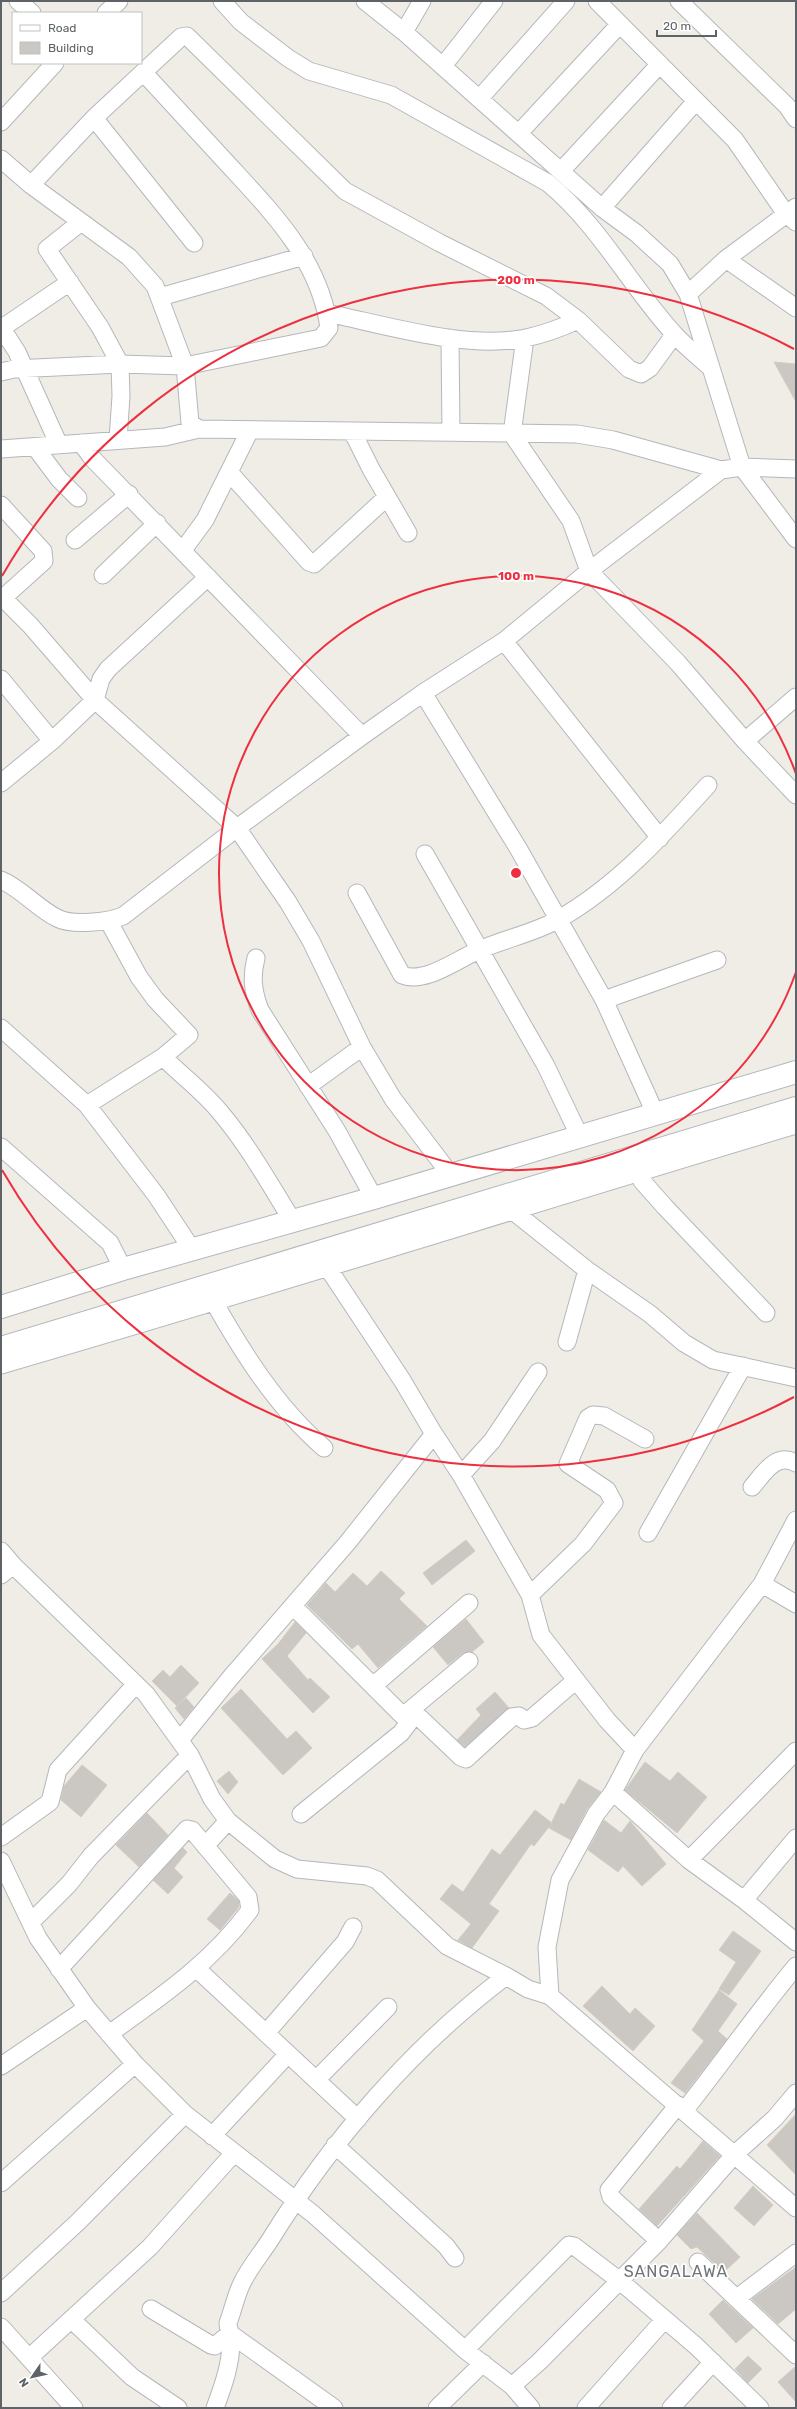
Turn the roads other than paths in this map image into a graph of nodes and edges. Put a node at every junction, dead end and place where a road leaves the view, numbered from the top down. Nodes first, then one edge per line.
1 (18, 1) edge
2 (119, 1) edge
3 (222, 1) edge
4 (365, 1) edge
5 (422, 1) edge
6 (494, 1) edge
7 (566, 1) edge
8 (597, 1) edge
9 (679, 1) edge
10 (31, 12) edge
11 (107, 12) edge
12 (620, 24) junction
13 (404, 32) junction
14 (54, 64) edge
15 (660, 64) junction
16 (443, 66) junction
17 (143, 72) junction
18 (479, 99) junction
19 (696, 101) junction
20 (94, 118) junction
21 (796, 120) edge
22 (1, 122) edge
23 (519, 133) junction
24 (1, 159) edge
25 (561, 171) junction
26 (31, 186) junction
27 (602, 208) junction
28 (793, 214) edge
29 (81, 222) junction
30 (194, 243) dead end
31 (304, 256) junction
32 (726, 259) junction
33 (70, 282) junction
34 (688, 294) junction
35 (160, 297) junction
36 (796, 308) edge
37 (327, 313) junction
38 (578, 320) junction
39 (1, 328) edge
40 (674, 335) junction
41 (450, 338) junction
42 (525, 338) junction
43 (120, 364) junction
44 (185, 366) junction
45 (711, 368) junction
46 (25, 369) junction
47 (1, 372) edge
48 (199, 429) junction
49 (250, 430) junction
50 (352, 431) junction
51 (451, 432) junction
52 (512, 434) junction
53 (118, 440) junction
54 (80, 443) junction
55 (59, 445) junction
56 (35, 446) junction
57 (1, 449) edge
58 (742, 467) junction
59 (796, 469) edge
60 (721, 470) junction
61 (229, 472) junction
62 (129, 494) junction
63 (387, 497) junction
64 (78, 498) dead end
65 (1, 505) edge
66 (157, 523) junction
67 (408, 533) dead end
68 (796, 539) edge
69 (75, 540) dead end
70 (183, 550) junction
71 (589, 572) junction
72 (103, 575) dead end
73 (208, 577) junction
74 (2, 597) edge
75 (504, 641) junction
76 (1, 679) edge
77 (423, 693) junction
78 (796, 697) edge
79 (95, 700) junction
80 (362, 736) junction
81 (52, 741) junction
82 (745, 741) junction
83 (1, 783) edge
84 (708, 785) dead end
85 (796, 794) edge
86 (237, 828) junction
87 (660, 838) junction
88 (425, 854) dead end
89 (1, 880) edge
90 (357, 893) dead end
91 (559, 919) junction
92 (109, 922) junction
93 (479, 950) junction
94 (256, 958) dead end
95 (718, 960) dead end
96 (604, 1000) junction
97 (1, 1028) edge
98 (362, 1047) junction
99 (163, 1057) junction
100 (796, 1072) edge
101 (308, 1086) junction
102 (87, 1105) junction
103 (796, 1108) edge
104 (656, 1115) junction
105 (796, 1125) edge
106 (579, 1135) junction
107 (1, 1147) edge
108 (636, 1164) junction
109 (450, 1174) junction
110 (374, 1198) junction
111 (504, 1204) junction
112 (292, 1220) junction
113 (193, 1251) junction
114 (322, 1260) junction
115 (122, 1269) junction
116 (588, 1270) junction
117 (210, 1295) junction
118 (1, 1307) edge
119 (766, 1313) dead end
120 (567, 1342) dead end
121 (1, 1348) edge
122 (1, 1365) edge
123 (743, 1366) junction
124 (538, 1372) dead end
125 (796, 1378) edge
126 (434, 1434) junction
127 (645, 1439) dead end
128 (324, 1448) dead end
129 (796, 1464) edge
130 (461, 1475) junction
131 (752, 1486) dead end
132 (796, 1520) edge
133 (648, 1533) dead end
134 (1, 1551) edge
135 (7, 1570) edge
136 (762, 1584) junction
137 (530, 1595) junction
138 (469, 1603) dead end
139 (796, 1604) edge
140 (293, 1606) junction
141 (469, 1661) dead end
142 (575, 1681) junction
143 (136, 1684) junction
144 (373, 1686) junction
145 (408, 1716) junction
146 (180, 1740) junction
147 (635, 1750) junction
148 (796, 1751) edge
149 (190, 1755) junction
150 (614, 1792) junction
151 (301, 1814) dead end
152 (228, 1821) junction
153 (1, 1837) edge
154 (796, 1838) edge
155 (205, 1846) junction
156 (689, 1860) junction
157 (1, 1861) edge
158 (744, 1900) junction
159 (31, 1922) junction
160 (353, 1927) dead end
161 (796, 1942) edge
162 (796, 1966) edge
163 (59, 1968) junction
164 (196, 1968) junction
165 (506, 1976) junction
166 (550, 1996) junction
167 (388, 2007) dead end
168 (87, 2008) junction
169 (266, 2033) junction
170 (108, 2034) junction
171 (288, 2054) junction
172 (135, 2064) junction
173 (1, 2066) edge
174 (316, 2080) junction
175 (796, 2093) edge
176 (681, 2108) junction
177 (185, 2114) junction
178 (358, 2119) junction
179 (212, 2136) junction
180 (335, 2145) junction
181 (234, 2153) junction
182 (735, 2154) junction
183 (1, 2183) edge
184 (295, 2200) junction
185 (795, 2205) edge
186 (659, 2241) junction
187 (796, 2253) edge
188 (455, 2258) dead end
189 (698, 2262) dead end
190 (620, 2281) junction
191 (1, 2293) edge
192 (736, 2298) junction
193 (151, 2309) dead end
194 (72, 2320) junction
195 (664, 2320) junction
196 (1, 2327) edge
197 (232, 2339) junction
198 (794, 2349) edge
199 (465, 2350) junction
200 (29, 2358) junction
201 (713, 2362) junction
202 (483, 2363) junction
203 (512, 2386) junction
204 (74, 2408) edge
205 (178, 2408) edge
206 (215, 2408) edge
207 (334, 2408) edge
208 (437, 2408) edge
209 (532, 2408) edge
210 (586, 2408) edge
211 (671, 2408) edge
212 (760, 2408) edge

1 - 10 street
2 - 11 street
3 - 40 street
4 - 13 street
5 - 13 street
6 - 16 street
7 - 18 street
8 - 12 street
9 - 21 street
12 - 15 street
12 - 23 street
13 - 16 street
14 - 22 street
15 - 19 street
15 - 25 street
16 - 18 street
17 - 20 street
17 - 31 street
17 - 38 street
18 - 23 street
19 - 27 street
19 - 28 street
20 - 26 street
20 - 30 street
23 - 25 street
24 - 26 street
25 - 27 street
26 - 29 street
27 - 34 street
28 - 32 street
29 - 33 street
29 - 35 street
31 - 35 street
31 - 37 street
32 - 34 street
32 - 36 street
33 - 39 street
33 - 43 street
34 - 45 street
35 - 44 street
37 - 41 street
37 - 44 street
38 - 40 street
38 - 42 street
39 - 46 street
40 - 45 street
41 - 42 street
41 - 51 street
42 - 52 street
43 - 44 street
43 - 46 street
43 - 53 street
44 - 48 street
45 - 58 street
46 - 47 street
46 - 55 street
48 - 49 street
48 - 53 street
49 - 50 street
49 - 61 street
50 - 51 street
50 - 63 street
51 - 52 street
52 - 60 street
52 - 71 street
53 - 54 street
54 - 55 street
54 - 62 street
55 - 56 street
56 - 57 street
56 - 64 street
58 - 59 street
58 - 60 street
58 - 68 street
60 - 71 street
61 - 63 street
61 - 70 street
62 - 66 street
62 - 69 street
63 - 67 street
65 - 74 street
66 - 70 street
66 - 72 street
70 - 73 street
71 - 75 street
71 - 82 street
73 - 79 street
73 - 80 street
74 - 79 street
75 - 77 street
75 - 87 street
76 - 81 street
77 - 80 street
77 - 91 street
78 - 82 street
79 - 81 street
79 - 86 street
80 - 86 street
81 - 83 street
82 - 85 street
84 - 87 street
86 - 92 street
86 - 98 street
87 - 91 street
88 - 93 street
89 - 92 street
90 - 93 street
91 - 93 street
91 - 96 street
92 - 99 street
93 - 106 street
94 - 101 street
95 - 96 street
96 - 104 street
97 - 102 street
98 - 101 street
98 - 109 street
99 - 102 street
99 - 112 street
100 - 104 main road
101 - 110 street
102 - 113 street
103 - 108 main road
104 - 106 main road
105 - 108 street
106 - 109 main road
107 - 115 street
108 - 111 main road
108 - 119 street
109 - 110 main road
110 - 112 main road
111 - 114 main road
111 - 116 street
112 - 113 main road
113 - 115 main road
114 - 117 main road
114 - 126 street
115 - 118 main road
116 - 120 street
116 - 123 street
117 - 121 main road
117 - 122 street
117 - 128 street
123 - 125 street
123 - 133 street
124 - 130 street
126 - 130 street
126 - 140 street
127 - 137 street
129 - 131 street
130 - 137 street
132 - 136 street
134 - 135 street
135 - 143 street
136 - 139 street
136 - 147 street
137 - 142 street
138 - 144 street
140 - 144 street
140 - 146 street
141 - 145 street
142 - 145 street
142 - 147 street
143 - 146 street
143 - 153 street
144 - 145 street
145 - 151 street
146 - 149 street
147 - 150 street
148 - 156 street
149 - 152 street
149 - 159 street
150 - 156 street
150 - 166 street
152 - 155 street
152 - 165 street
154 - 158 street
155 - 163 street
155 - 164 street
156 - 158 street
157 - 159 street
158 - 161 street
159 - 163 street
160 - 169 street
162 - 176 street
163 - 168 street
164 - 169 street
164 - 170 street
165 - 166 street
165 - 178 street
166 - 176 street
167 - 174 street
168 - 170 street
168 - 173 street
169 - 171 street
170 - 172 street
171 - 174 street
171 - 179 street
172 - 177 street
172 - 183 street
174 - 178 street
175 - 182 street
176 - 182 street
176 - 186 street
177 - 179 street
177 - 191 street
178 - 180 street
179 - 181 street
180 - 184 street
180 - 188 street
181 - 184 street
181 - 194 street
182 - 185 street
182 - 186 street
184 - 197 street
184 - 199 street
186 - 190 street
187 - 192 street
189 - 192 street
190 - 195 street
190 - 199 street
190 - 203 street
192 - 198 street
193 - 197 street
194 - 200 street
194 - 205 street
195 - 201 street
195 - 210 street
196 - 200 street
197 - 206 street
197 - 207 street
199 - 202 street
200 - 204 street
201 - 211 street
201 - 212 street
202 - 203 street
202 - 208 street
203 - 209 street

